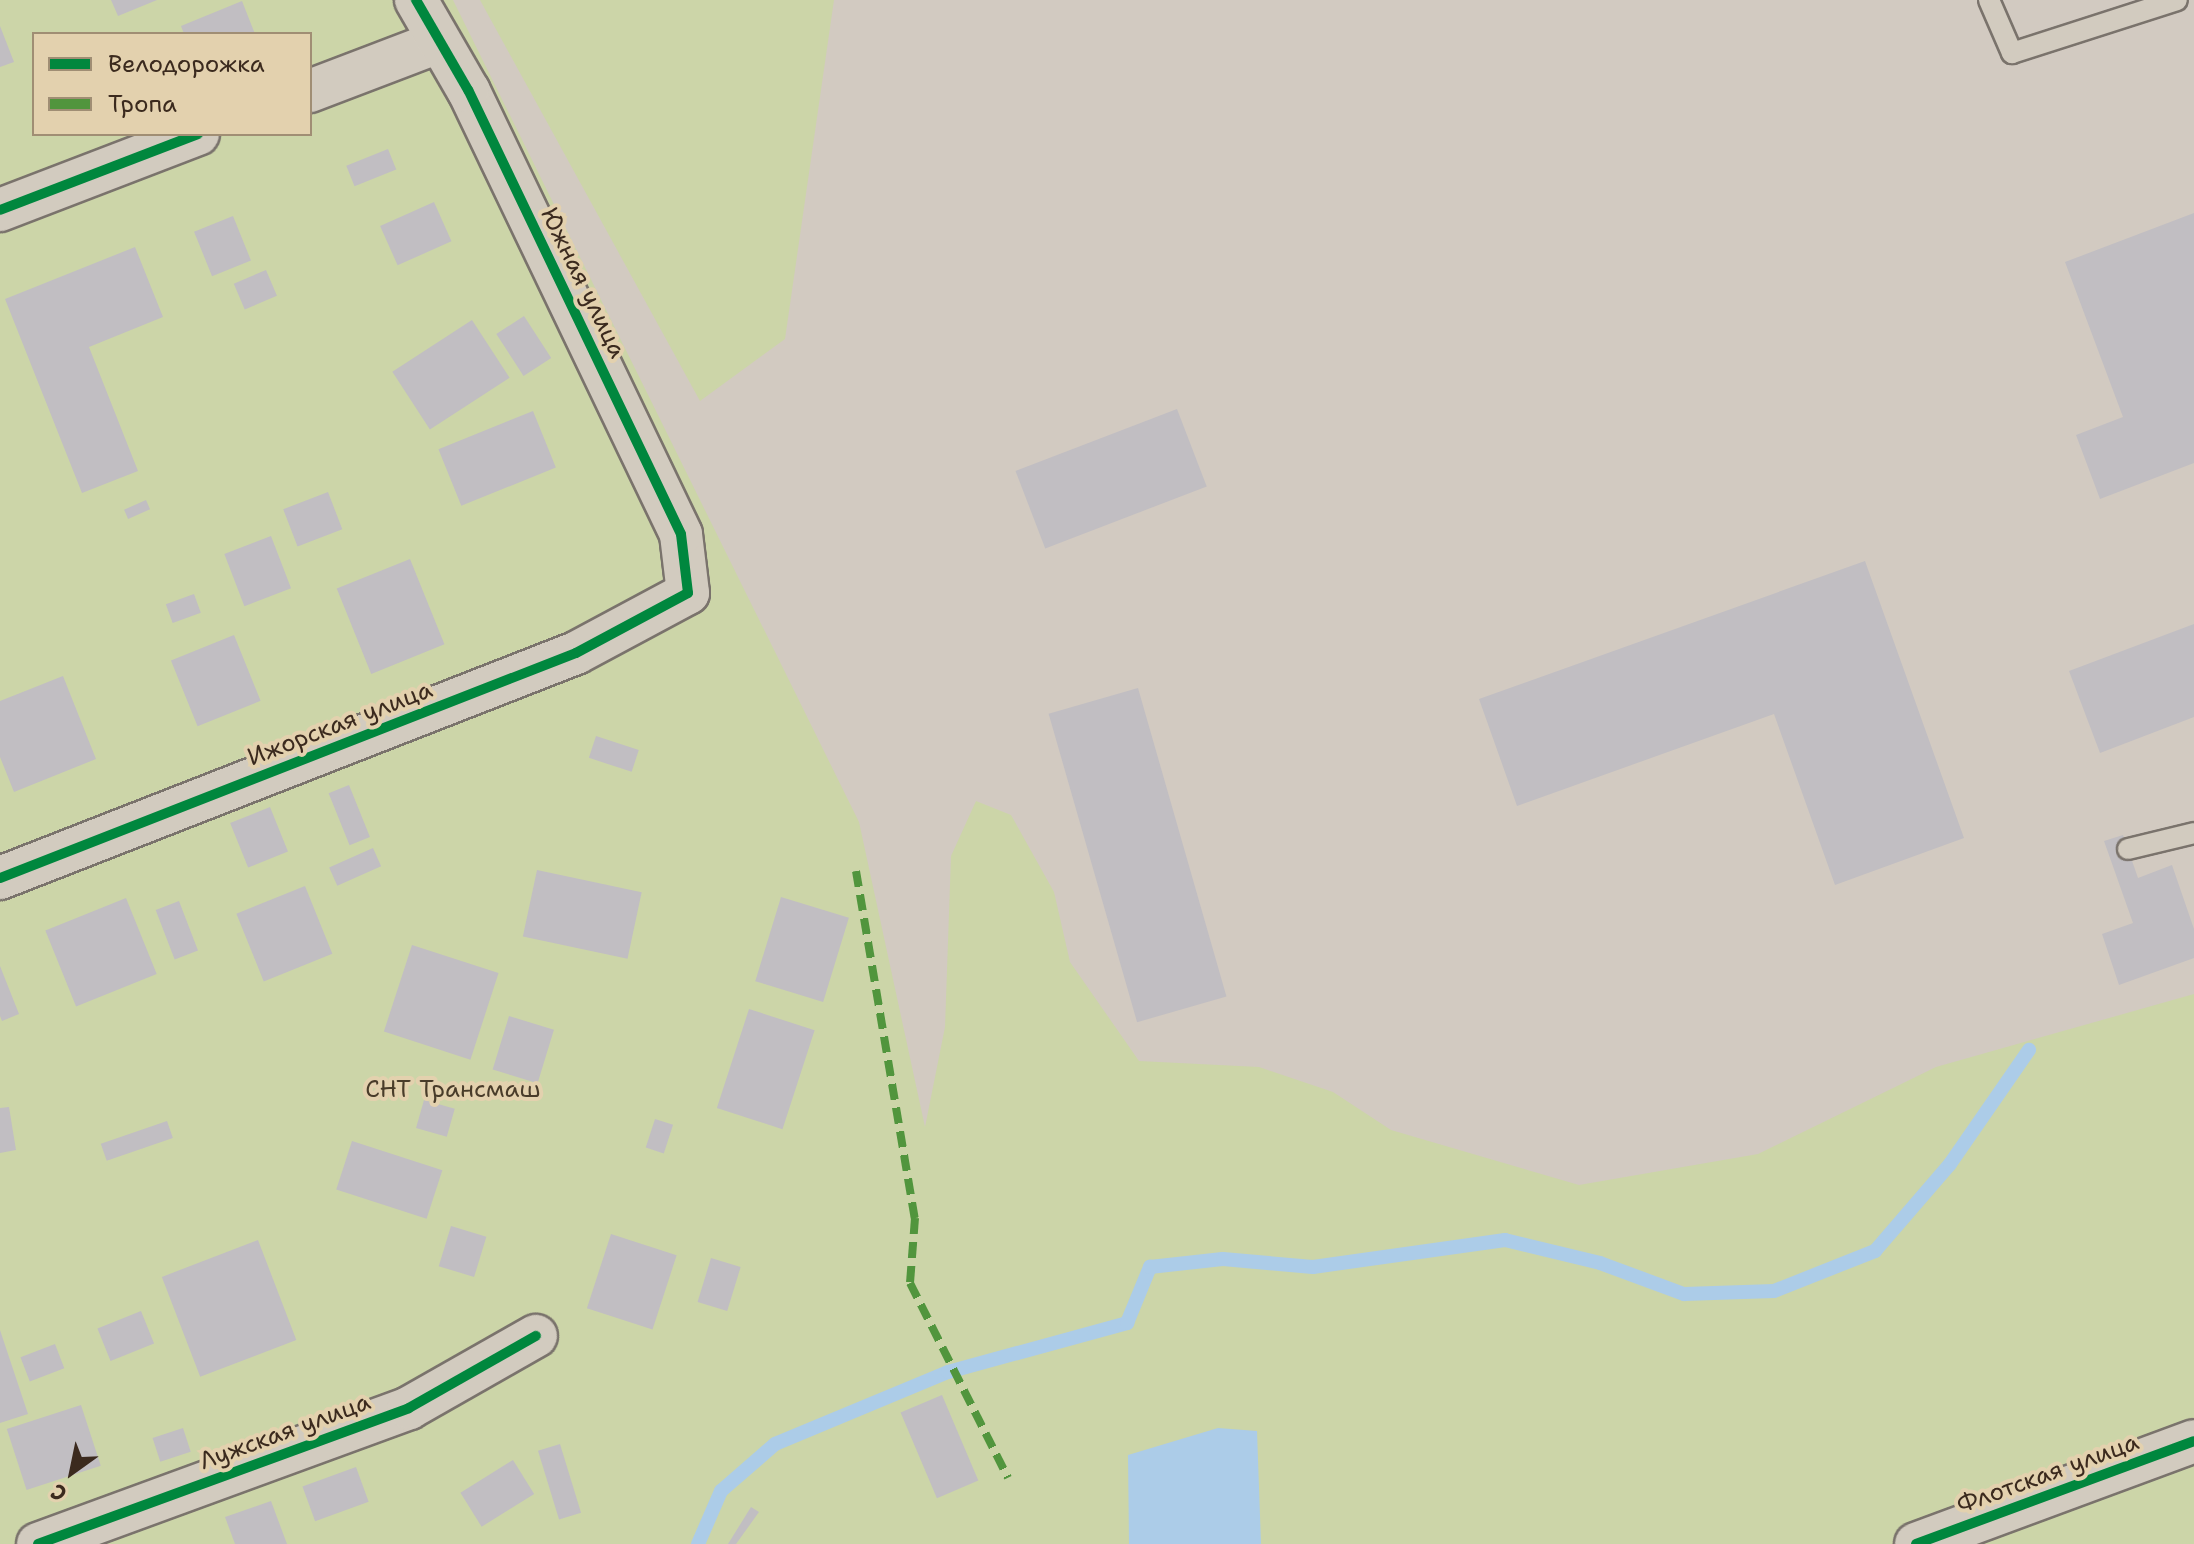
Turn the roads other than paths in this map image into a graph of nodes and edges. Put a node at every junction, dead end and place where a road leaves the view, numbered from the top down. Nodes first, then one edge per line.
1 (416, 0) edge
2 (1989, 0) edge
3 (2177, 0) edge
4 (438, 42) junction
5 (312, 90) edge
6 (193, 136) edge
7 (0, 210) edge
8 (688, 593) joint
9 (2194, 833) edge
10 (2128, 849) dead end
11 (0, 878) edge
12 (536, 1336) dead end
13 (2194, 1441) edge
14 (38, 1544) edge
15 (1916, 1544) edge

1 - 4 street, Южная улица
2 - 3 lane
4 - 5 street
4 - 8 street, Южная улица
6 - 7 street
8 - 11 street, Ижорская улица
9 - 10 lane
12 - 14 street, Лужская улица
13 - 15 street, Флотская улица

